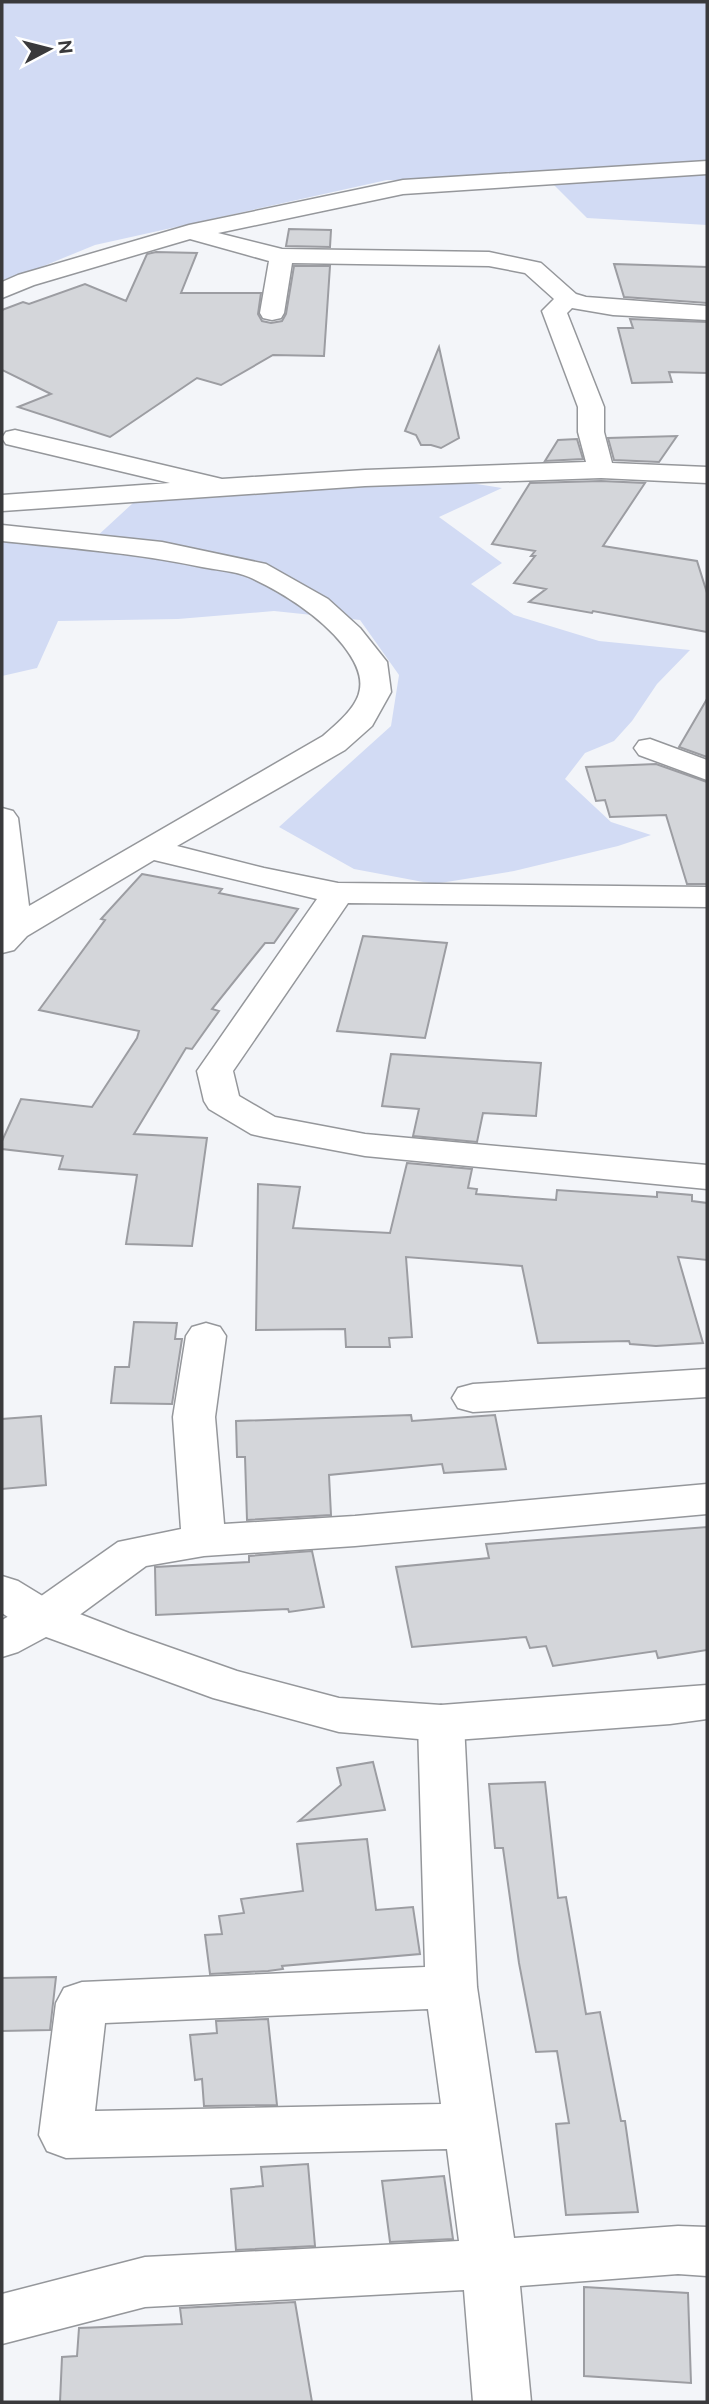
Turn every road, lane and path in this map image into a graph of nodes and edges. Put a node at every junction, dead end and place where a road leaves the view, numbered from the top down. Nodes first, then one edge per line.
1 (707, 149) edge
2 (707, 167) edge
3 (664, 170) junction
4 (189, 232) junction
5 (282, 256) junction
6 (2, 291) edge
7 (568, 299) junction
8 (272, 313) dead end
9 (707, 313) edge
10 (15, 438) dead end
11 (601, 470) junction
12 (707, 475) edge
13 (222, 487) junction
14 (2, 503) edge
15 (2, 533) edge
16 (650, 748) dead end
17 (707, 771) edge
18 (2, 818) edge
19 (149, 849) junction
20 (338, 892) junction
21 (707, 897) edge
22 (9, 936) edge
23 (707, 1177) edge
24 (206, 1336) dead end
25 (707, 1382) edge
26 (473, 1398) dead end
27 (707, 1499) edge
28 (204, 1541) junction
29 (2, 1592) edge
30 (43, 1618) junction
31 (2, 1640) edge
32 (707, 1702) edge
33 (441, 1723) junction
34 (451, 1987) junction
35 (470, 2126) junction
36 (707, 2252) edge
37 (490, 2264) junction
38 (3, 2325) edge
39 (502, 2402) edge

1 - 3 street
2 - 3 street
3 - 4 street
4 - 5 street
4 - 6 street
5 - 7 street
5 - 8 street
7 - 9 street
7 - 11 street
10 - 13 street
11 - 12 street
11 - 13 street
13 - 14 street
15 - 19 street
16 - 17 street
18 - 22 street
19 - 20 street
19 - 22 street
20 - 21 street
20 - 23 street
24 - 28 street
25 - 26 street
27 - 28 street
28 - 30 street
29 - 30 street
30 - 31 street
30 - 33 street
32 - 33 street
33 - 34 street
34 - 35 street
34 - 35 street
35 - 37 street
36 - 37 street
37 - 38 street
37 - 39 street

